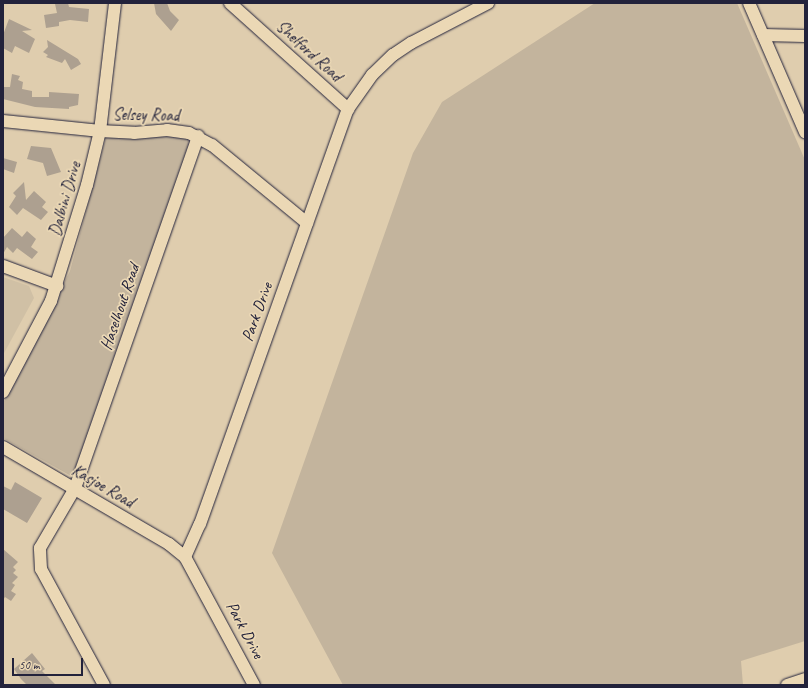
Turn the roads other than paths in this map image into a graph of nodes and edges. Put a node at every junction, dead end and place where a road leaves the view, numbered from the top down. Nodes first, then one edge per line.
1 (115, 3) edge
2 (230, 3) edge
3 (488, 3) edge
4 (749, 3) edge
5 (763, 35) junction
6 (805, 36) edge
7 (348, 109) junction
8 (3, 121) edge
9 (100, 131) junction
10 (805, 132) edge
11 (198, 136) junction
12 (307, 223) junction
13 (3, 266) edge
14 (57, 286) junction
15 (3, 392) edge
16 (3, 446) edge
17 (75, 488) junction
18 (185, 557) junction
19 (805, 679) edge
20 (104, 685) edge
21 (254, 685) edge
22 (787, 685) edge

1 - 9 street, Dalbini Drive
2 - 7 street, Shelford Road
3 - 7 street, Park Drive
4 - 5 street
5 - 6 street
5 - 10 street
7 - 12 street, Park Drive
8 - 9 street, Selsey Road
9 - 11 street, Selsey Road
9 - 14 street, Dalbini Drive
11 - 12 street, Selsey Road
11 - 17 street, Haselhout Road
12 - 18 street, Park Drive
13 - 14 street
14 - 15 street, Dalbini Drive
16 - 17 street, Kasjoe Road
17 - 18 street, Kasjoe Road
17 - 20 street, Haselhout Road
18 - 21 street, Park Drive
19 - 22 street

